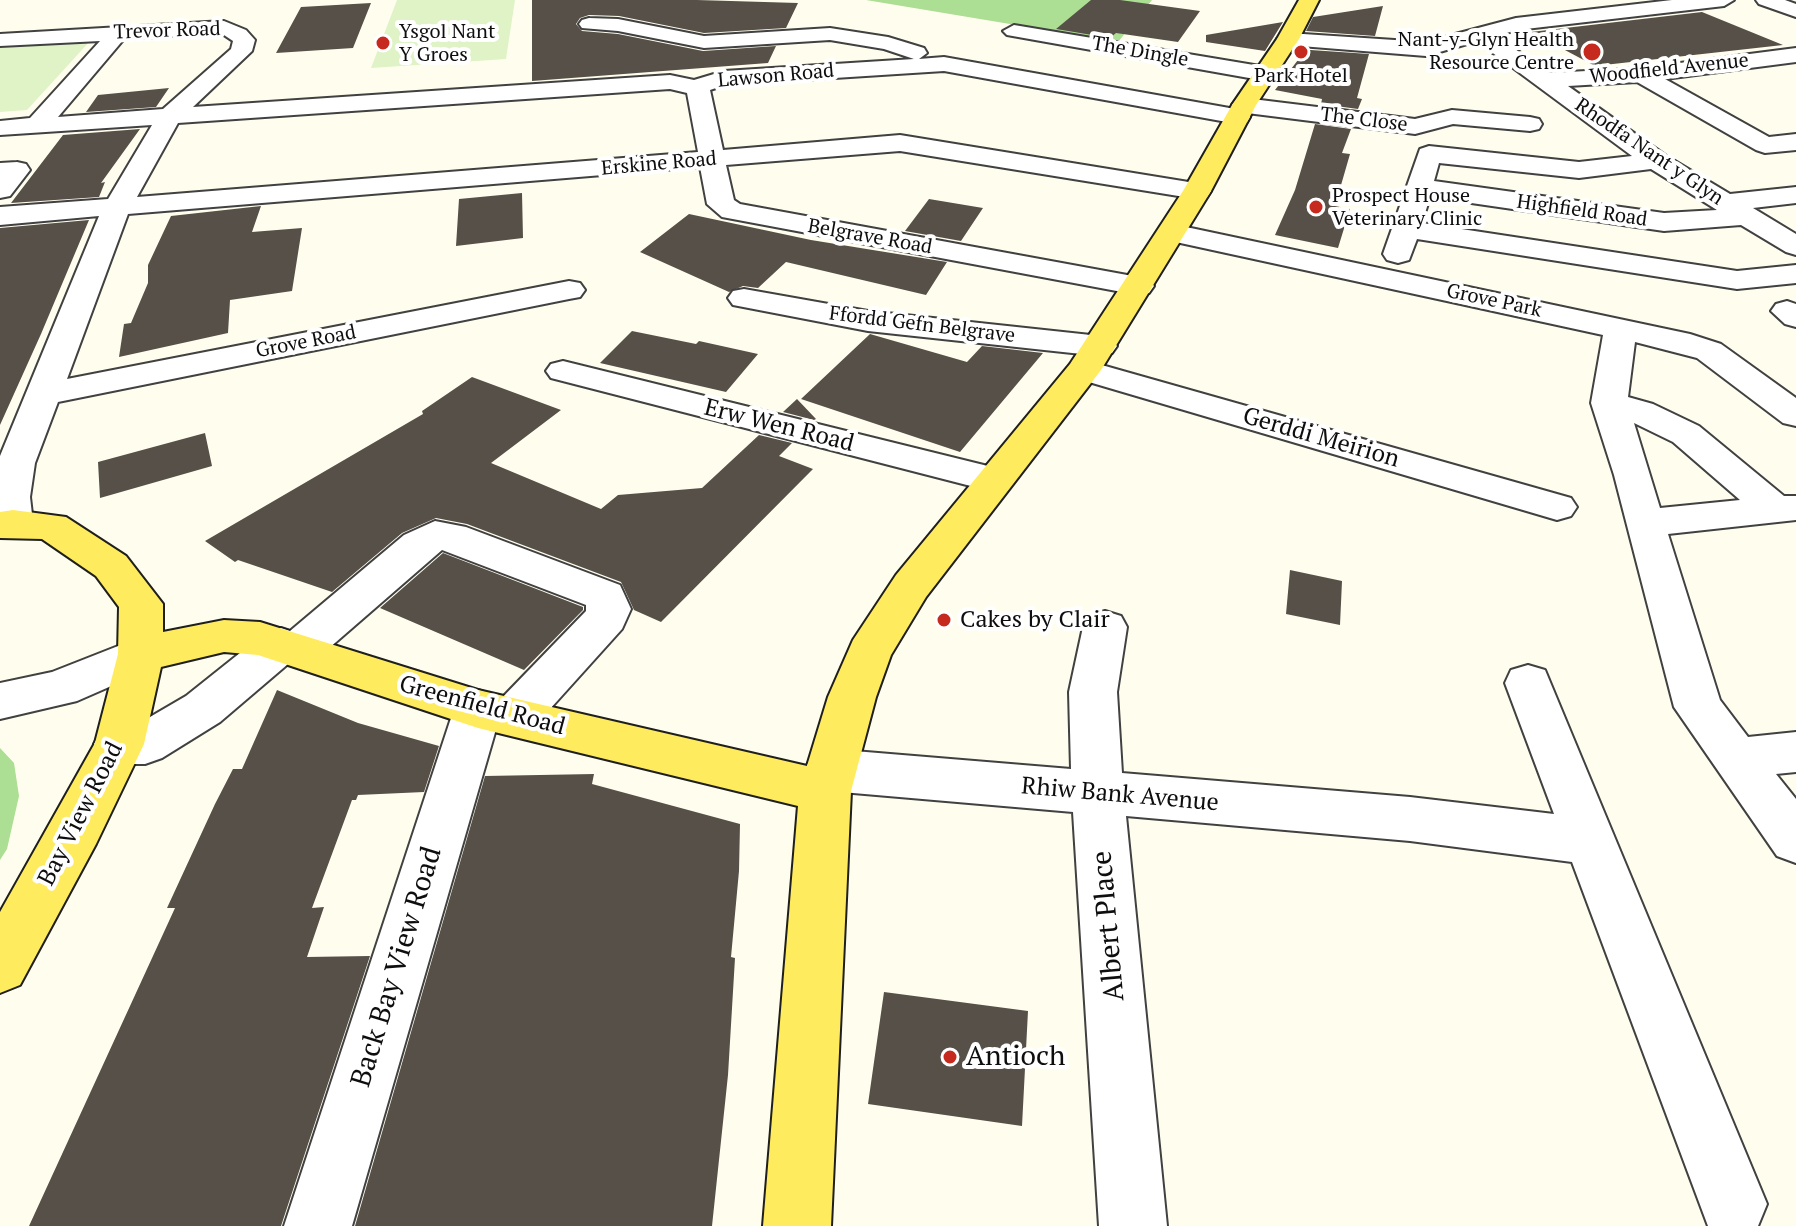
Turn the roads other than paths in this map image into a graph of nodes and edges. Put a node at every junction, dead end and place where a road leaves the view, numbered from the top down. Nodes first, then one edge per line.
1 (1309, 0) edge
2 (1724, 0) edge
3 (1765, 1) edge
4 (1669, 2) edge
5 (1796, 11) edge
6 (589, 24) dead end
7 (1019, 27) dead end
8 (118, 33) junction
9 (1474, 35) junction
10 (0, 40) edge
11 (1796, 55) edge
12 (936, 64) junction
13 (1641, 75) junction
14 (1543, 80) junction
15 (1259, 84) junction
16 (698, 88) junction
17 (169, 117) junction
18 (1530, 124) dead end
19 (37, 126) junction
20 (0, 128) edge
21 (1796, 142) edge
22 (710, 160) junction
23 (1656, 161) junction
24 (0, 171) edge
25 (1419, 187) junction
26 (0, 190) edge
27 (1197, 191) junction
28 (1796, 195) edge
29 (117, 207) junction
30 (1735, 209) junction
31 (0, 216) edge
32 (1406, 229) junction
33 (1172, 233) junction
34 (1796, 246) edge
35 (1796, 274) edge
36 (1390, 280) junction
37 (1138, 286) junction
38 (569, 290) dead end
39 (744, 298) dead end
40 (1620, 328) junction
41 (1092, 358) junction
42 (563, 371) dead end
43 (43, 394) junction
44 (1609, 403) junction
45 (1796, 415) edge
46 (994, 480) junction
47 (1557, 507) dead end
48 (1786, 509) edge
49 (1644, 523) junction
50 (6, 524) edge
51 (1105, 627) dead end
52 (289, 647) junction
53 (141, 654) junction
54 (1528, 683) dead end
55 (0, 701) edge
56 (496, 713) junction
57 (119, 744) junction
58 (1796, 752) edge
59 (1735, 758) junction
60 (828, 780) junction
61 (1098, 794) junction
62 (1796, 840) edge
63 (1591, 842) junction
64 (0, 966) edge
65 (1733, 1204) dead end
66 (318, 1226) edge
67 (797, 1226) edge
68 (1133, 1226) edge

1 - 15 main road
2 - 4 street
3 - 5 street
4 - 9 street
6 - 12 street
7 - 15 street, The Dingle
8 - 10 street, Trevor Road
8 - 17 street, Trevor Road
8 - 19 street
9 - 14 street, Rhodfa Nant y Glyn
9 - 15 street
11 - 13 street, Woodfield Avenue
12 - 15 street, Lawson Road
12 - 16 street, Lawson Road
13 - 14 street, Woodfield Avenue
13 - 21 street
14 - 23 street, Rhodfa Nant y Glyn
15 - 18 street, The Close
15 - 27 main road
16 - 17 street, Lawson Road
16 - 22 street, Belgrave Road
17 - 19 street
17 - 29 street
19 - 20 street
22 - 27 street, Erskine Road
22 - 29 street, Erskine Road
22 - 37 street, Belgrave Road
23 - 25 street
23 - 30 street, Rhodfa Nant y Glyn
24 - 26 street
25 - 30 street, Highfield Road
25 - 32 street
27 - 33 main road
28 - 30 street, Highfield Road
29 - 31 street, Erskine Road
29 - 43 street
30 - 34 street, Rhodfa Nant y Glyn
32 - 35 street
32 - 36 street
33 - 36 street, Grove Park
33 - 37 main road
36 - 40 street, Grove Park
37 - 41 main road
38 - 43 street, Grove Road
39 - 41 street, Ffordd Gefn Belgrave
40 - 44 street
40 - 45 street, Grove Park
41 - 46 main road
41 - 47 street, Gerddi Meirion
42 - 46 street, Erw Wen Road
43 - 50 street
44 - 48 street
44 - 49 street
46 - 60 main road
48 - 49 street
49 - 59 street
50 - 53 main road, Bay View Road
51 - 61 street, Albert Place
52 - 53 main road, Greenfield Road
52 - 56 main road, Greenfield Road
52 - 56 street
52 - 57 street
53 - 55 street
53 - 57 main road, Bay View Road
54 - 63 street
56 - 60 main road, Greenfield Road
56 - 66 street, Back Bay View Road
57 - 64 main road, Bay View Road
58 - 59 street
59 - 62 street
60 - 61 street, Rhiw Bank Avenue
60 - 67 main road
61 - 63 street, Rhiw Bank Avenue
61 - 68 street, Albert Place
63 - 65 street

